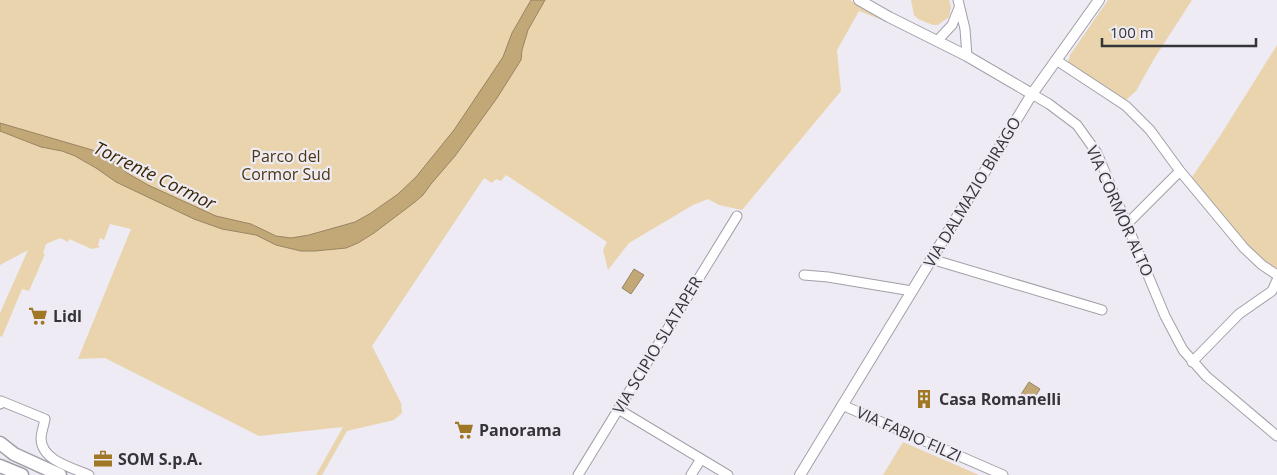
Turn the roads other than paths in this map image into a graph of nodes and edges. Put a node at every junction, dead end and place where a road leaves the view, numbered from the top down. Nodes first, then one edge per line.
1 (860, 0) edge
2 (1099, 0) edge
3 (958, 4) edge
4 (937, 41) junction
5 (967, 56) junction
6 (1056, 60) junction
7 (1032, 94) junction
8 (1180, 171) junction
9 (736, 216) dead end
10 (1127, 224) junction
11 (931, 259) junction
12 (804, 275) dead end
13 (1277, 275) edge
14 (1277, 280) edge
15 (912, 291) junction
16 (1102, 310) dead end
17 (1192, 362) junction
18 (1, 403) edge
19 (842, 405) junction
20 (618, 409) junction
21 (1277, 436) edge
22 (0, 443) edge
23 (701, 459) junction
24 (0, 466) edge
25 (22, 475) edge
26 (60, 475) edge
27 (89, 475) edge
28 (578, 475) edge
29 (691, 475) edge
30 (728, 475) edge
31 (800, 475) edge
32 (1003, 475) edge

1 - 4 street, VIA CORMOR ALTO
2 - 6 street, VIA DALMAZIO BIRAGO
3 - 4 street
3 - 5 street
4 - 5 street, VIA CORMOR ALTO
5 - 7 street, VIA CORMOR ALTO
6 - 7 street, VIA DALMAZIO BIRAGO
6 - 8 street
7 - 10 street, VIA CORMOR ALTO
7 - 11 street, VIA DALMAZIO BIRAGO
8 - 10 street
8 - 13 street
9 - 20 street, VIA SCIPIO SLATAPER
10 - 17 street, VIA CORMOR ALTO
11 - 15 street, VIA DALMAZIO BIRAGO
11 - 16 street
12 - 15 street
14 - 17 street
15 - 19 street, VIA DALMAZIO BIRAGO
17 - 21 street, VIA CORMOR ALTO
18 - 27 street
19 - 31 street, VIA DALMAZIO BIRAGO
19 - 32 street, VIA FABIO FILZI
20 - 23 street
20 - 28 street, VIA SCIPIO SLATAPER
22 - 26 main road
23 - 29 street
23 - 30 street
24 - 25 main road

